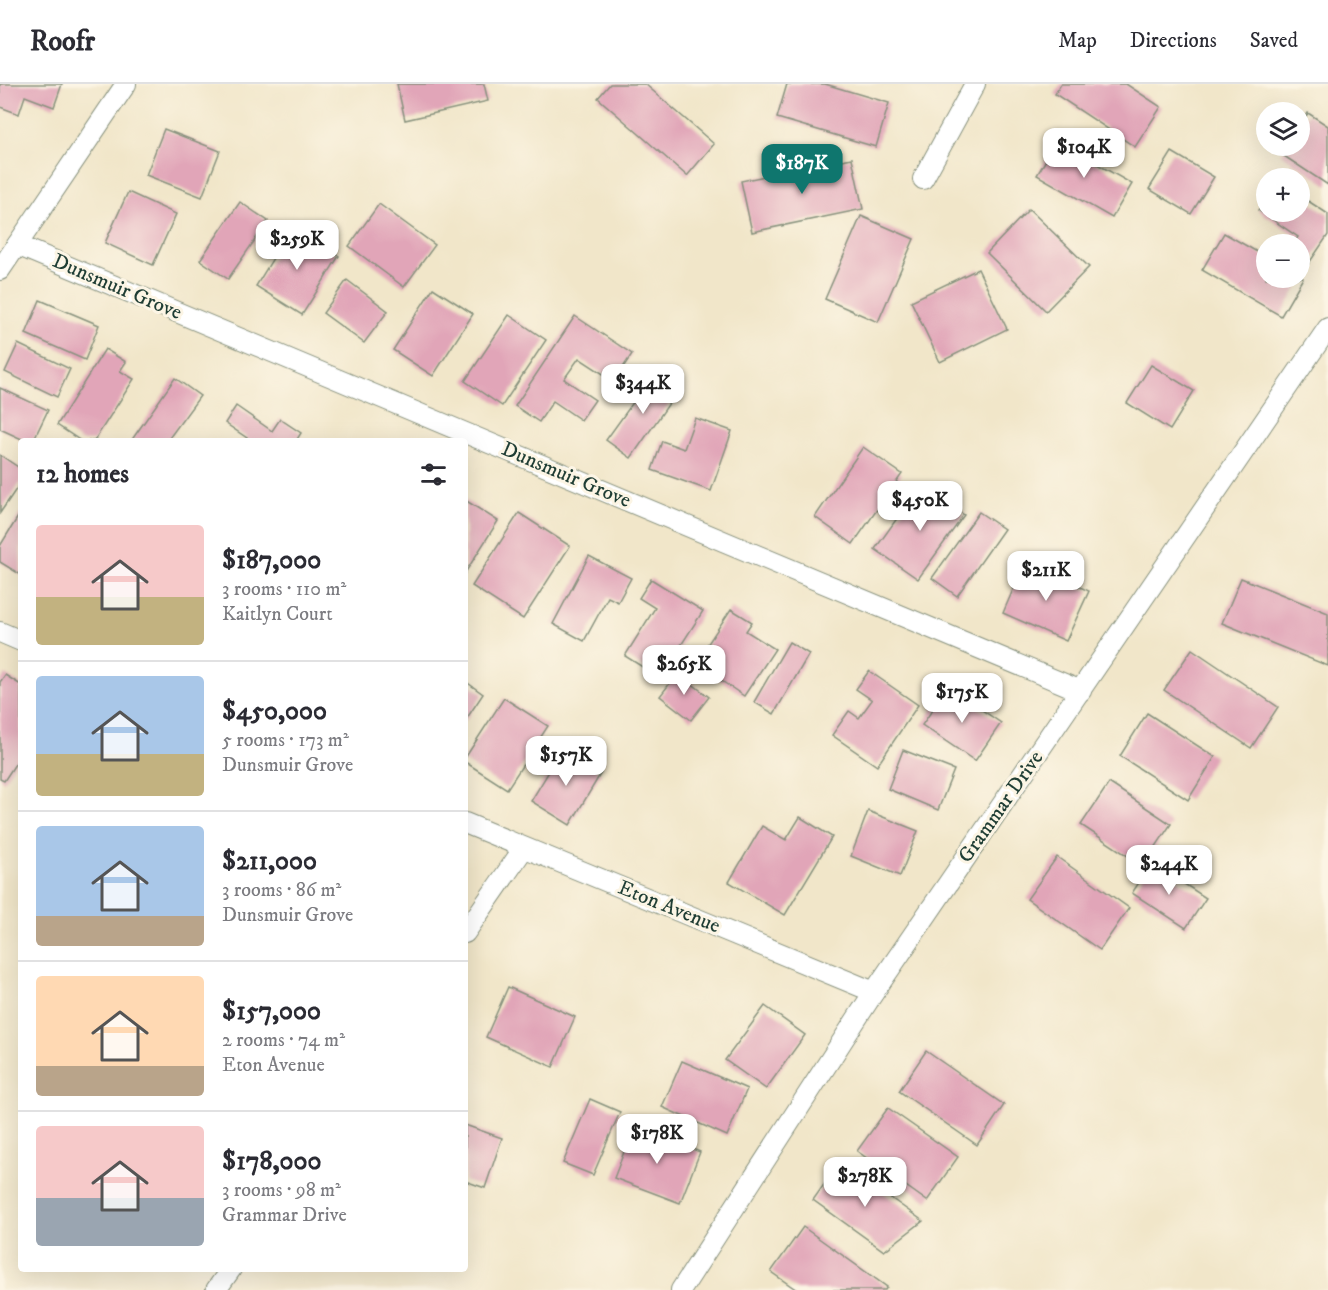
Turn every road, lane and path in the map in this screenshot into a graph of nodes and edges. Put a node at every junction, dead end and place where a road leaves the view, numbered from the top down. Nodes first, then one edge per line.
1 (126, 84) edge
2 (975, 84) edge
3 (922, 179) dead end
4 (17, 245) junction
5 (0, 270) edge
6 (1328, 328) edge
7 (0, 632) edge
8 (18, 640) edge
9 (1081, 691) junction
10 (468, 824) edge
11 (524, 848) junction
12 (468, 929) edge
13 (874, 992) junction
14 (229, 1272) edge
15 (216, 1290) edge
16 (681, 1290) edge

1 - 4 street
2 - 3 street
4 - 5 street
4 - 9 street, Dunsmuir Grove
6 - 9 street, Grammar Drive
7 - 8 street
9 - 13 street, Grammar Drive
10 - 11 street, Eton Avenue
11 - 12 street
11 - 13 street, Eton Avenue
13 - 16 street, Grammar Drive
14 - 15 street

